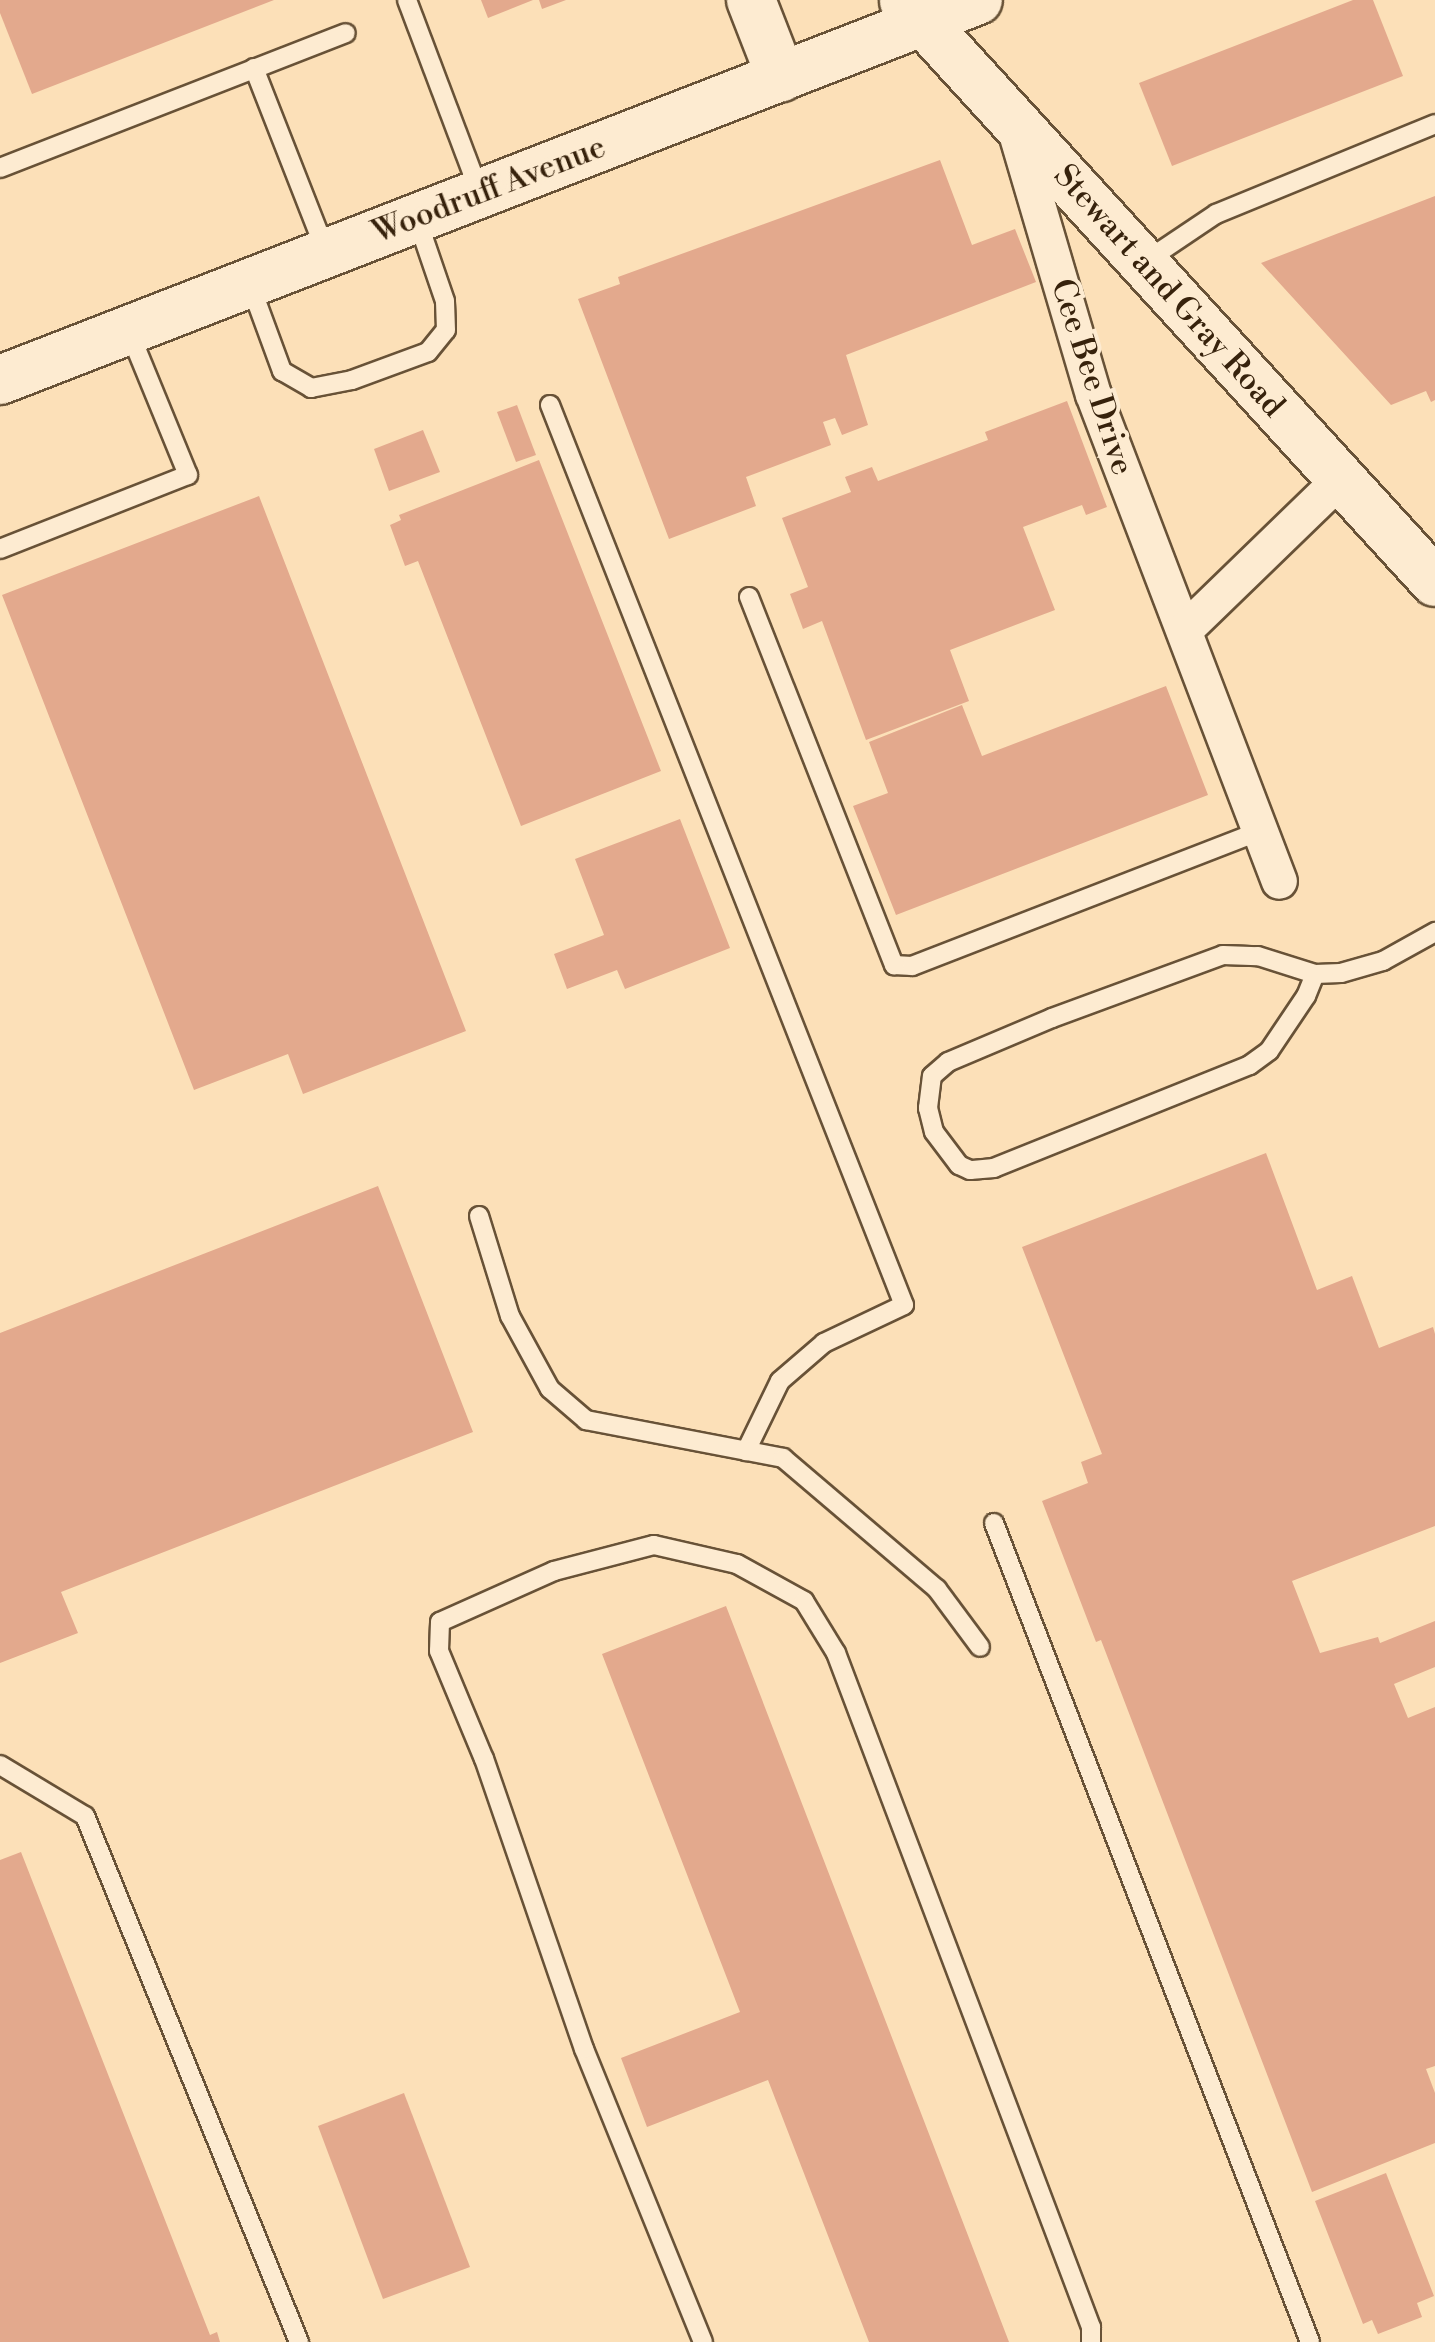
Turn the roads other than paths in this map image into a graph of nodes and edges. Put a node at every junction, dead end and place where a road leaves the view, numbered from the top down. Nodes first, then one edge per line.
1 (407, 0) edge
2 (751, 0) edge
3 (978, 0) edge
4 (913, 11) edge
5 (346, 32) dead end
6 (254, 68) junction
7 (781, 77) junction
8 (1012, 120) junction
9 (1435, 124) edge
10 (0, 168) edge
11 (481, 194) junction
12 (417, 218) junction
13 (327, 253) junction
14 (1144, 263) junction
15 (250, 283) junction
16 (129, 330) junction
17 (0, 379) edge
18 (550, 405) dead end
19 (1340, 478) junction
20 (0, 549) edge
21 (1435, 582) edge
22 (749, 596) dead end
23 (1184, 630) junction
24 (1260, 831) junction
25 (1279, 881) dead end
26 (1435, 932) edge
27 (1315, 974) junction
28 (478, 1216) dead end
29 (746, 1451) junction
30 (994, 1523) dead end
31 (980, 1646) dead end
32 (0, 1766) edge
33 (299, 2342) edge
34 (704, 2342) edge
35 (1091, 2342) edge
36 (1310, 2342) edge

1 - 11 lane
2 - 7 main road
3 - 4 main road, Woodruff Avenue
4 - 7 main road, Woodruff Avenue
4 - 8 main road, Stewart and Gray Road
5 - 6 lane
6 - 10 lane
6 - 13 lane
7 - 11 main road, Woodruff Avenue
8 - 14 main road, Stewart and Gray Road
8 - 23 street, Cee Bee Drive
9 - 14 lane
11 - 12 main road, Woodruff Avenue
12 - 13 main road, Woodruff Avenue
12 - 15 lane
13 - 15 main road, Woodruff Avenue
14 - 19 main road, Stewart and Gray Road
15 - 16 main road, Woodruff Avenue
16 - 17 main road, Woodruff Avenue
16 - 20 lane
18 - 29 lane
19 - 21 main road, Stewart and Gray Road
19 - 23 street
22 - 24 lane
23 - 24 street, Cee Bee Drive
24 - 25 street, Cee Bee Drive
26 - 27 lane
27 - 27 lane
28 - 29 lane
29 - 31 lane
30 - 36 lane
32 - 33 lane
34 - 35 lane

